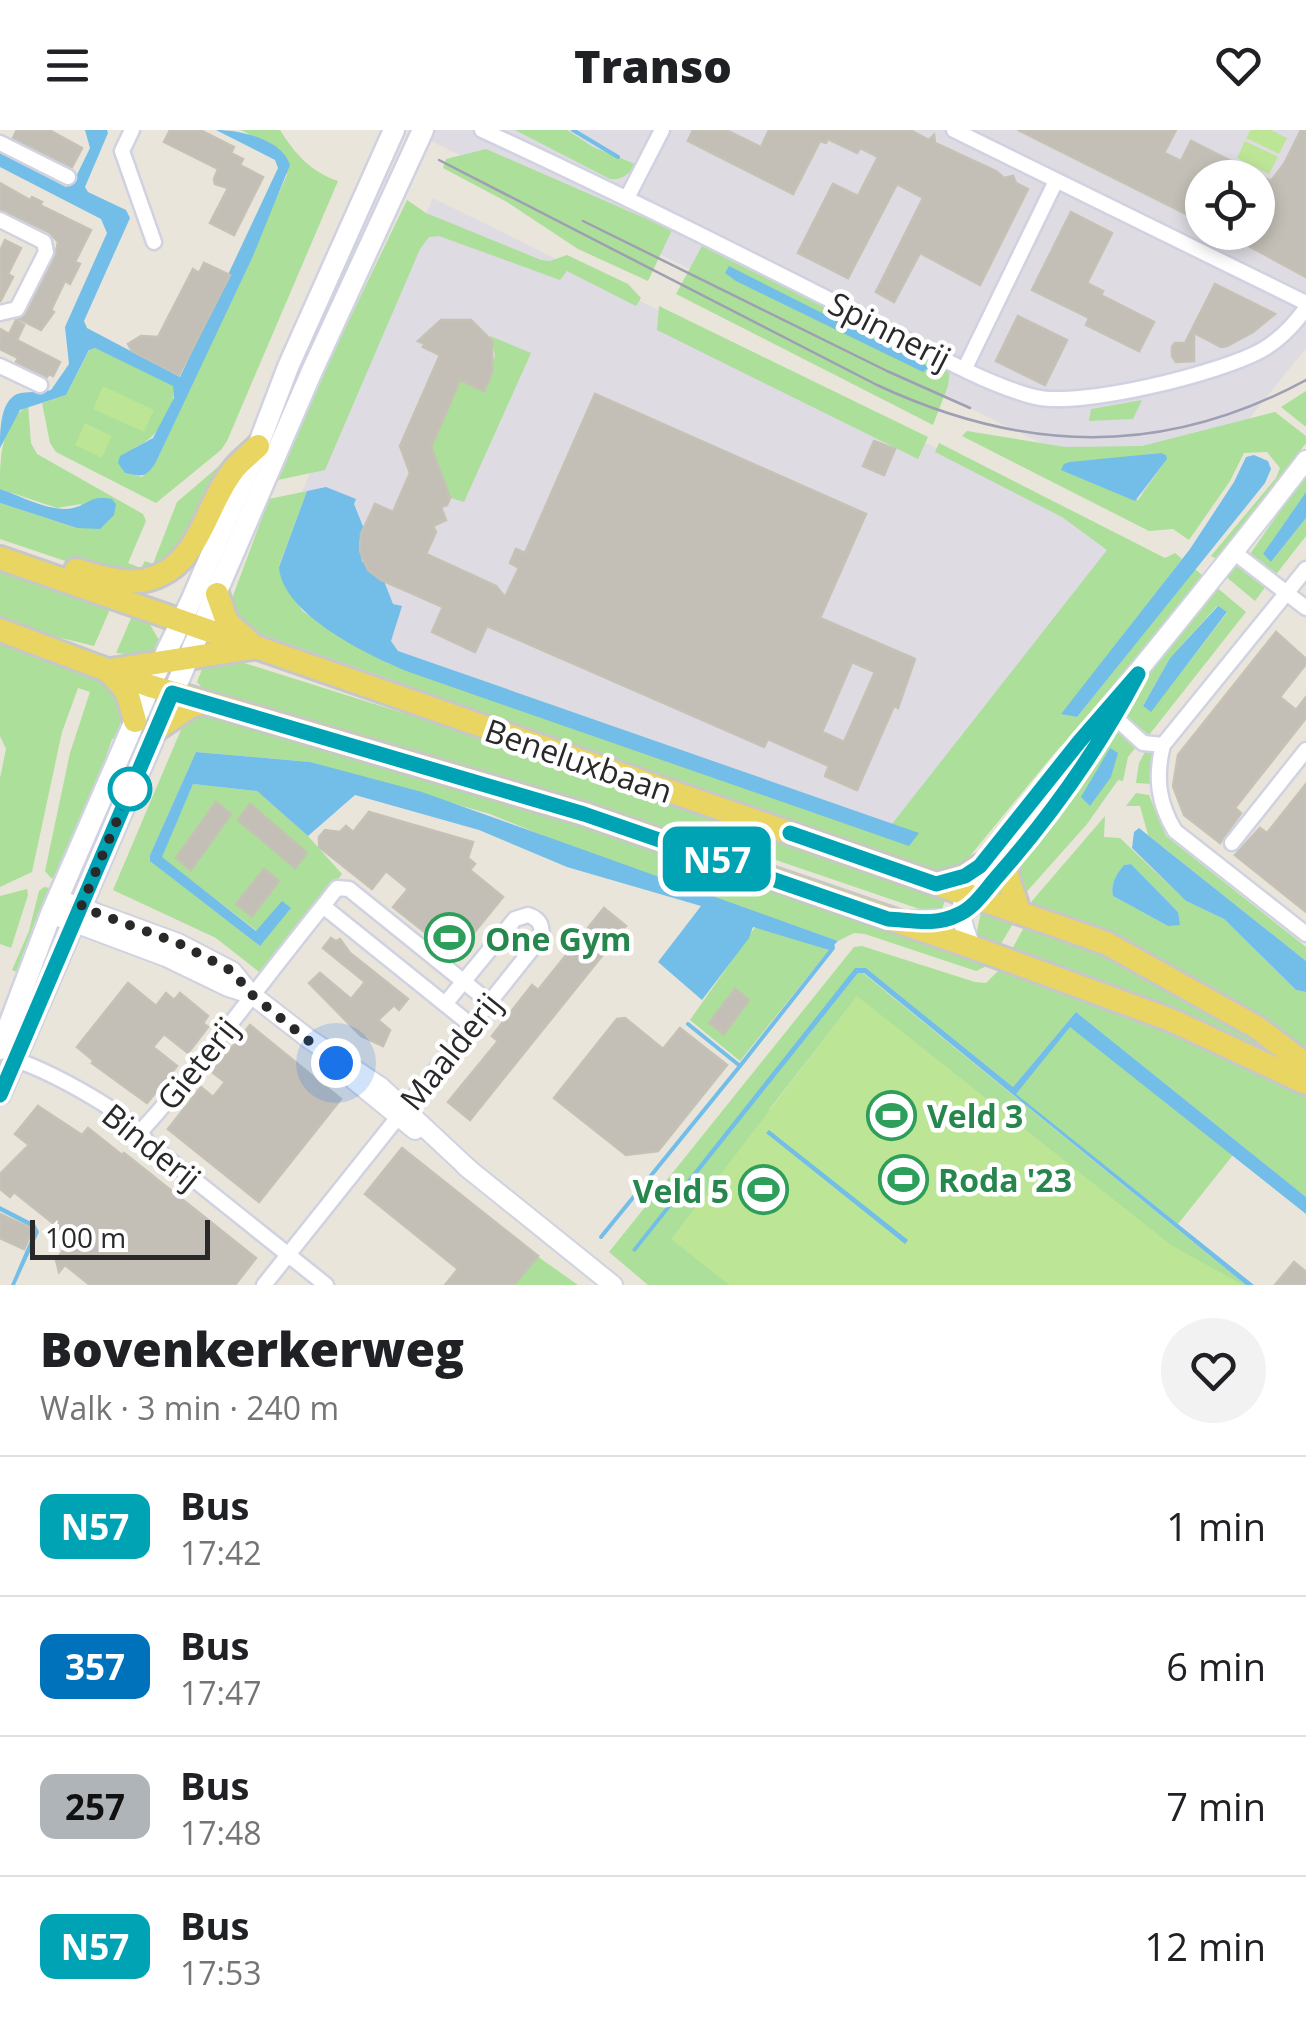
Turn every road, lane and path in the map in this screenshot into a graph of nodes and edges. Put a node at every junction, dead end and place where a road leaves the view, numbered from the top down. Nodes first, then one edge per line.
1 (132, 130) edge
2 (394, 130) edge
3 (423, 130) edge
4 (482, 130) edge
5 (662, 130) edge
6 (954, 130) edge
7 (0, 142) edge
8 (68, 177) dead end
9 (1056, 180) junction
10 (627, 198) junction
11 (0, 220) edge
12 (154, 242) dead end
13 (1306, 305) edge
14 (0, 313) edge
15 (0, 366) edge
16 (965, 368) junction
17 (40, 385) dead end
18 (258, 446) junction
19 (1306, 460) edge
20 (1235, 553) junction
21 (7, 561) edge
22 (1306, 569) edge
23 (1285, 592) junction
24 (217, 594) junction
25 (1306, 608) edge
26 (192, 625) junction
27 (0, 630) edge
28 (254, 647) junction
29 (188, 660) junction
30 (162, 662) junction
31 (108, 671) junction
32 (161, 690) junction
33 (203, 703) junction
34 (1111, 713) junction
35 (146, 725) junction
36 (1162, 745) junction
37 (1306, 750) edge
38 (1216, 862) junction
39 (980, 866) junction
40 (1007, 866) junction
41 (936, 884) junction
42 (968, 901) junction
43 (54, 906) junction
44 (323, 906) junction
45 (1018, 911) junction
46 (78, 915) junction
47 (888, 919) junction
48 (1306, 934) edge
49 (972, 946) junction
50 (464, 981) junction
51 (251, 994) junction
52 (490, 1002) junction
53 (445, 1004) junction
54 (471, 1024) junction
55 (8, 1055) edge
56 (1306, 1064) edge
57 (1306, 1084) edge
58 (0, 1094) edge
59 (401, 1112) junction
60 (141, 1131) junction
61 (288, 1255) junction
62 (264, 1285) edge
63 (326, 1285) edge
64 (613, 1285) edge

1 - 12 street
2 - 18 main road
3 - 24 main road
4 - 10 street, Spinnerij
5 - 10 street
6 - 9 street
7 - 8 street
9 - 13 street
9 - 16 street
10 - 16 street, Spinnerij
11 - 14 street
13 - 16 street, Spinnerij
15 - 17 street
18 - 21 main road
18 - 26 main road
19 - 20 street
20 - 23 street
20 - 34 street
21 - 26 main road, Beneluxbaan
22 - 23 street
23 - 25 street
23 - 36 street
24 - 26 main road
24 - 28 main road
26 - 28 main road, Beneluxbaan
26 - 29 main road
26 - 30 main road
27 - 31 main road, Beneluxbaan
28 - 29 main road
28 - 41 main road, Beneluxbaan
29 - 30 main road
29 - 32 main road
30 - 31 main road
30 - 32 main road
31 - 32 main road, Beneluxbaan
31 - 35 main road
32 - 33 main road, Beneluxbaan
32 - 35 main road
33 - 35 main road
33 - 47 main road, Beneluxbaan
34 - 36 street
34 - 39 street
34 - 40 street
35 - 43 main road
35 - 46 main road
36 - 38 street
37 - 38 street
38 - 48 street
39 - 41 main road
39 - 42 street
40 - 42 street
40 - 45 main road
41 - 42 main road, Beneluxbaan
42 - 45 main road, Beneluxbaan
42 - 47 street
42 - 49 street
43 - 46 street
43 - 55 main road
44 - 50 street
44 - 51 street, Gieterij
44 - 53 street
45 - 56 main road, Beneluxbaan
46 - 51 street
46 - 55 main road
47 - 49 main road, Beneluxbaan
49 - 57 main road, Beneluxbaan
50 - 52 street
50 - 52 street, Maalderij
50 - 53 street, Maalderij
51 - 59 street
51 - 60 street, Gieterij
52 - 54 street, Maalderij
53 - 54 street
54 - 59 street, Maalderij
55 - 58 main road
55 - 60 street, Binderij
59 - 61 street, Maalderij
59 - 64 street
60 - 61 street, Binderij
61 - 62 street, Maalderij
61 - 63 street, Binderij

